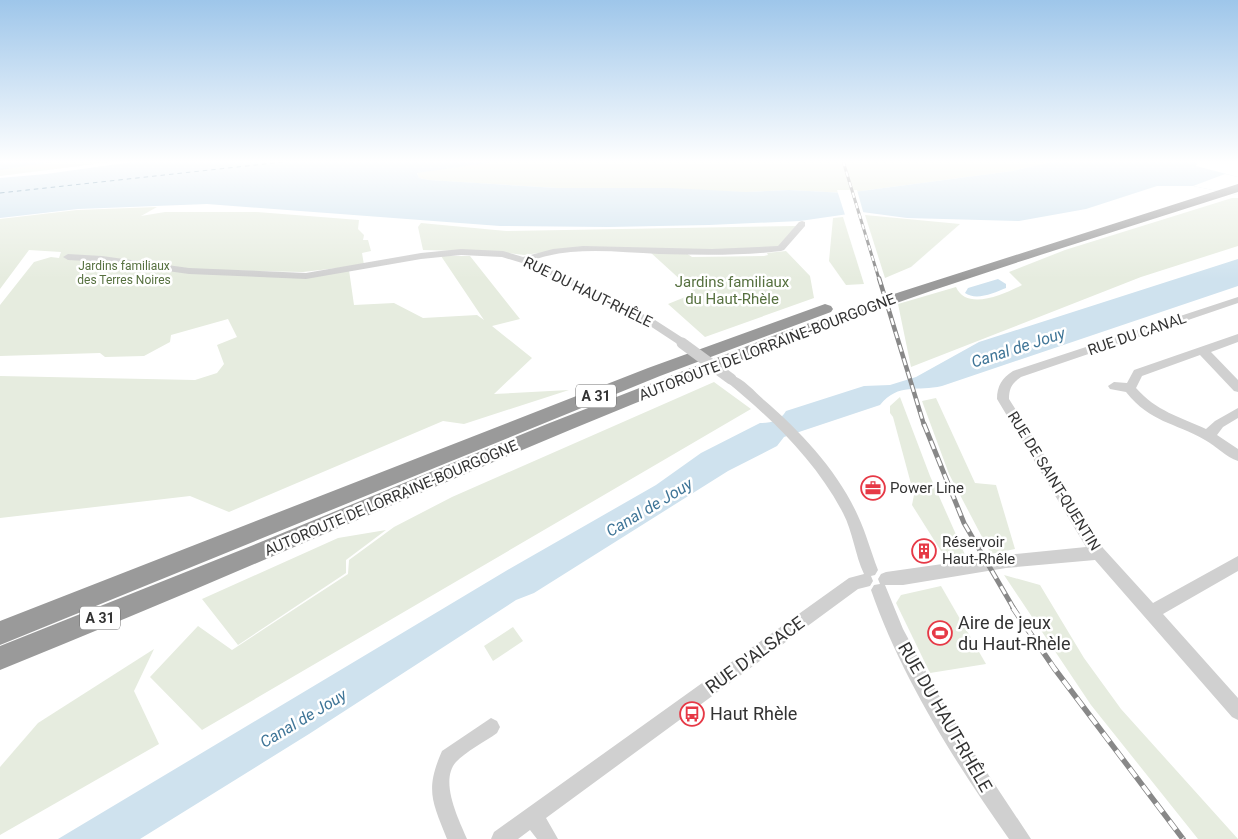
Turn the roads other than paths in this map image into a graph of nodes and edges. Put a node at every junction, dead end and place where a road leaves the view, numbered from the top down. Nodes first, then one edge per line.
1 (1167, 200) edge
2 (1201, 200) edge
3 (802, 224) dead end
4 (68, 257) dead end
5 (525, 260) junction
6 (1238, 300) edge
7 (1237, 339) edge
8 (1201, 351) junction
9 (1035, 368) joint
10 (1114, 386) dead end
11 (1130, 388) junction
12 (1238, 388) edge
13 (1238, 412) edge
14 (1208, 436) junction
15 (1238, 456) edge
16 (1098, 553) junction
17 (1238, 562) edge
18 (132, 580) junction
19 (875, 580) junction
20 (1152, 612) junction
21 (0, 625) edge
22 (0, 633) edge
23 (0, 658) edge
24 (1238, 712) edge
25 (491, 727) dead end
26 (533, 816) junction
27 (457, 839) edge
28 (501, 839) edge
29 (548, 839) edge
30 (1021, 839) edge

1 - 18 highway, AUTOROUTE DE LORRAINE-BOURGOGNE / A 31
2 - 23 highway, AUTOROUTE DE LORRAINE-BOURGOGNE / A 31
3 - 5 street
4 - 5 street, RUE DU HAUT-RHÊLE
5 - 19 street, RUE DU HAUT-RHÊLE, bridge
6 - 9 street, RUE DU CANAL
7 - 8 street
8 - 11 street
8 - 12 street
9 - 16 street, RUE DE SAINT-QUENTIN
10 - 11 street
11 - 14 street
13 - 14 street
14 - 15 street
16 - 19 street
16 - 20 street, RUE DE SAINT-QUENTIN
17 - 20 street
18 - 21 highway
18 - 22 highway, AUTOROUTE DE LORRAINE-BOURGOGNE / A 31
19 - 26 street, RUE D'ALSACE
19 - 30 street, RUE DU HAUT-RHÊLE
20 - 24 street, RUE DE SAINT-QUENTIN
25 - 27 street
26 - 28 street, RUE D'ALSACE
26 - 29 street

